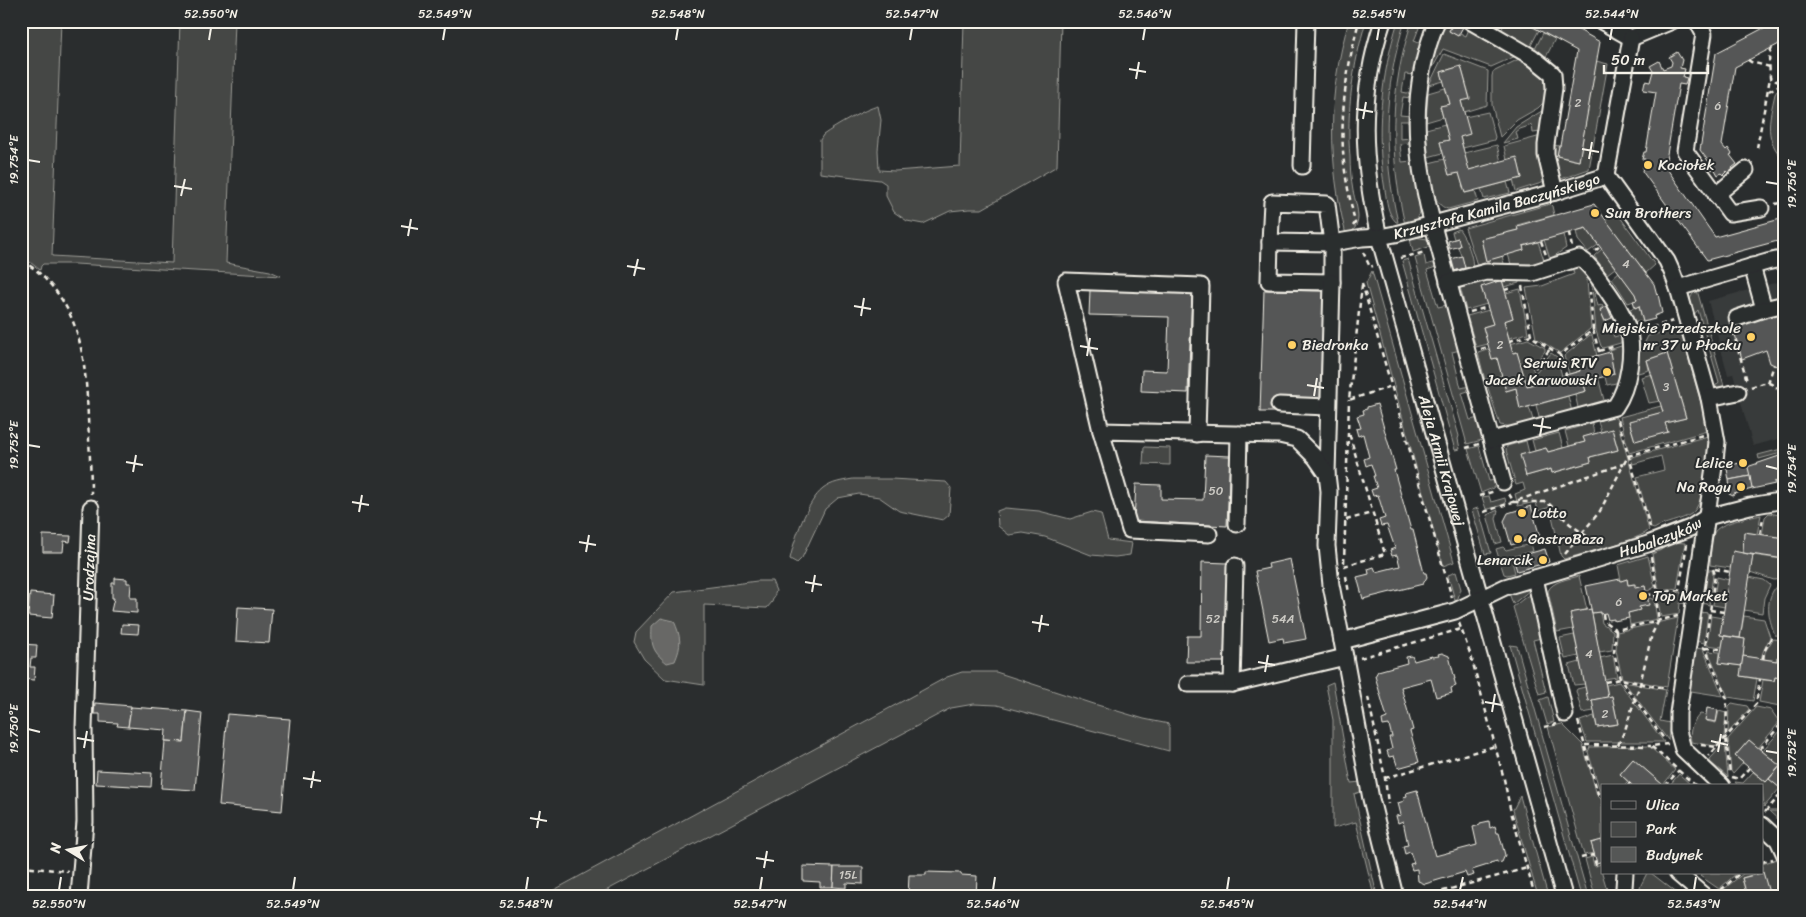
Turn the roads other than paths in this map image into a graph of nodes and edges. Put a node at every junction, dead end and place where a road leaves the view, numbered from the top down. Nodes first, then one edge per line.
1 (1306, 21) edge
2 (1383, 21) edge
3 (1437, 21) edge
4 (1470, 21) edge
5 (1601, 21) edge
6 (1672, 21) edge
7 (1697, 21) edge
8 (1630, 38) junction
9 (1302, 166) dead end
10 (1746, 170) dead end
11 (1606, 176) junction
12 (1555, 192) junction
13 (1716, 195) junction
14 (1761, 208) dead end
15 (1433, 224) junction
16 (1378, 237) junction
17 (1270, 242) junction
18 (1332, 243) junction
19 (1785, 258) edge
20 (1752, 266) junction
21 (1332, 282) junction
22 (1448, 282) junction
23 (1678, 288) junction
24 (1785, 304) edge
25 (1764, 309) junction
26 (1737, 318) road end
27 (1738, 392) dead end
28 (1709, 398) junction
29 (1279, 405) dead end
30 (1328, 407) junction
31 (1101, 431) junction
32 (1197, 434) junction
33 (1239, 434) junction
34 (1492, 440) junction
35 (1326, 474) junction
36 (1504, 485) road end
37 (1785, 500) edge
38 (91, 508) road end
39 (1707, 517) junction
40 (1237, 524) dead end
41 (1209, 534) dead end
42 (1235, 566) dead end
43 (1535, 578) junction
44 (1480, 600) junction
45 (1343, 649) junction
46 (1188, 684) dead end
47 (1232, 684) junction
48 (1568, 719) road end
49 (1720, 784) edge
50 (1764, 827) edge
51 (1785, 855) edge
52 (1626, 874) edge
53 (1678, 874) edge
54 (79, 896) edge
55 (1395, 896) edge
56 (1564, 896) edge
57 (1626, 896) edge
58 (1704, 896) edge

1 - 9 street
2 - 16 street, Aleja Armii Krajowej
3 - 15 street
4 - 12 street
5 - 8 street
6 - 8 street
7 - 13 street
8 - 11 street
10 - 13 street
11 - 12 street, Krzysztofa Kamila Baczyńskiego
11 - 23 street, Krzysztofa Kamila Baczyńskiego
12 - 15 street, Krzysztofa Kamila Baczyńskiego
13 - 14 street
15 - 16 street, Krzysztofa Kamila Baczyńskiego
15 - 22 street
16 - 18 street, Krzysztofa Kamila Baczyńskiego
16 - 44 street, Aleja Armii Krajowej
17 - 18 street, Krzysztofa Kamila Baczyńskiego
17 - 18 street
17 - 21 street
18 - 21 street
19 - 20 street
20 - 23 street
20 - 25 street
21 - 30 street
22 - 34 street
22 - 34 street
23 - 28 street, Krzysztofa Kamila Baczyńskiego
24 - 25 street
25 - 26 street
27 - 28 street
28 - 39 street, Krzysztofa Kamila Baczyńskiego
29 - 30 street
30 - 35 street
31 - 32 street
31 - 32 street
31 - 41 street
32 - 33 street
33 - 35 street
33 - 40 street
34 - 36 street
35 - 45 street
37 - 39 street, Hubalczyków
38 - 54 street, Urodzajna
39 - 43 street, Hubalczyków
39 - 49 street, Krzysztofa Kamila Baczyńskiego
42 - 47 street
43 - 44 street, Hubalczyków
43 - 48 street
44 - 45 street, Hubalczyków
44 - 56 street, Aleja Armii Krajowej
45 - 47 street, Hubalczyków
45 - 55 street
46 - 47 street, Hubalczyków
50 - 51 street
52 - 57 street
53 - 58 street

